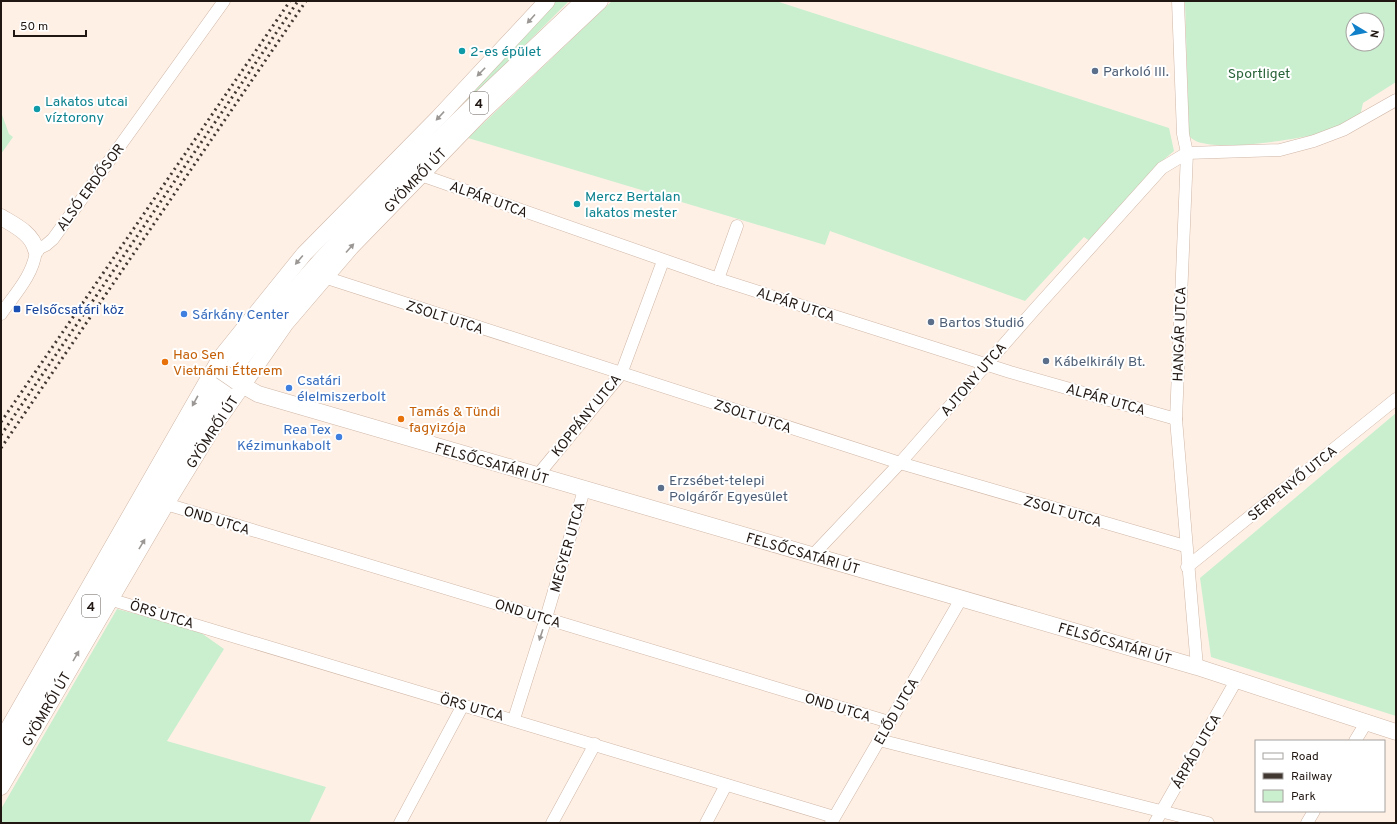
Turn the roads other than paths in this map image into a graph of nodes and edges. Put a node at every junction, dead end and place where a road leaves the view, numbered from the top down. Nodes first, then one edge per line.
1 (224, 1) edge
2 (547, 1) edge
3 (585, 1) edge
4 (600, 1) edge
5 (1178, 1) edge
6 (1396, 100) edge
7 (1187, 153) junction
8 (421, 174) junction
9 (1, 217) edge
10 (737, 226) dead end
11 (36, 250) junction
12 (663, 261) junction
13 (324, 277) junction
14 (718, 278) junction
15 (1, 314) edge
16 (986, 364) junction
17 (218, 369) junction
18 (621, 374) junction
19 (240, 384) junction
20 (1396, 399) edge
21 (1176, 419) junction
22 (900, 463) junction
23 (538, 476) junction
24 (584, 490) junction
25 (166, 504) junction
26 (1185, 546) junction
27 (812, 556) junction
28 (1187, 567) junction
29 (109, 599) junction
30 (961, 599) junction
31 (546, 618) junction
32 (1197, 667) junction
33 (1237, 679) junction
34 (463, 705) junction
35 (514, 719) junction
36 (889, 722) junction
37 (1366, 723) junction
38 (1396, 732) edge
39 (879, 740) junction
40 (1356, 740) edge
41 (1, 741) edge
42 (595, 744) junction
43 (1, 763) edge
44 (726, 785) junction
45 (1, 787) edge
46 (1162, 811) junction
47 (1313, 812) edge
48 (832, 820) edge
49 (400, 823) edge
50 (552, 823) edge
51 (706, 823) edge
52 (1155, 823) edge
53 (1208, 823) edge
54 (1307, 823) edge

1 - 11 street, ALSÓ ERDŐSOR
2 -> 17 street, GYÖMRŐI ÚT
3 - 43 main road, 4
4 - 8 street, GYÖMRŐI ÚT
5 - 7 street, HANGÁR UTCA
6 - 7 street
7 - 16 street, AJTONY UTCA
7 - 21 street, HANGÁR UTCA
8 - 12 street, ALPÁR UTCA
13 -> 8 street, GYÖMRŐI ÚT
9 - 11 street
10 - 14 street
11 - 15 street
12 - 14 street, ALPÁR UTCA
12 - 18 street, KOPPÁNY UTCA
13 - 18 street, ZSOLT UTCA
13 - 19 street, GYÖMRŐI ÚT
14 - 16 street, ALPÁR UTCA
16 - 21 street, ALPÁR UTCA
16 - 22 street, AJTONY UTCA
17 - 19 street, FELSŐCSATÁRI ÚT, bridge
17 -> 41 street, GYÖMRŐI ÚT
18 - 22 street, ZSOLT UTCA
18 - 23 street, KOPPÁNY UTCA
19 - 23 street, FELSŐCSATÁRI ÚT
19 - 25 street, GYÖMRŐI ÚT
20 - 28 street, SERPENYŐ UTCA
21 - 26 street, HANGÁR UTCA
22 - 26 street, ZSOLT UTCA
22 - 27 street, AJTONY UTCA
23 - 24 street, FELSŐCSATÁRI ÚT
24 - 27 street, FELSŐCSATÁRI ÚT
24 - 31 street, MEGYER UTCA
29 -> 25 street, GYÖMRŐI ÚT
25 - 31 street, OND UTCA
26 - 28 street, HANGÁR UTCA
27 - 30 street, FELSŐCSATÁRI ÚT
28 - 32 street, HANGÁR UTCA
29 - 34 street, ÖRS UTCA
45 -> 29 street, GYÖMRŐI ÚT
30 - 32 street, FELSŐCSATÁRI ÚT
30 - 36 street, ELŐD UTCA
31 -> 35 street, MEGYER UTCA
31 - 36 street, OND UTCA
32 - 33 street, FELSŐCSATÁRI ÚT
33 - 37 street, FELSŐCSATÁRI ÚT
33 - 46 street, ÁRPÁD UTCA
34 - 35 street, ÖRS UTCA
34 - 49 street
35 - 42 street, ÖRS UTCA
36 - 39 street, ELŐD UTCA
37 - 38 street, FELSŐCSATÁRI ÚT
37 - 40 street
39 - 46 street, OND UTCA
39 - 48 street, ELŐD UTCA
42 - 44 street, ÖRS UTCA
42 - 50 street
44 - 48 street, ÖRS UTCA
44 - 51 street
46 - 52 street, ÁRPÁD UTCA
46 - 53 street, OND UTCA
47 - 54 street

